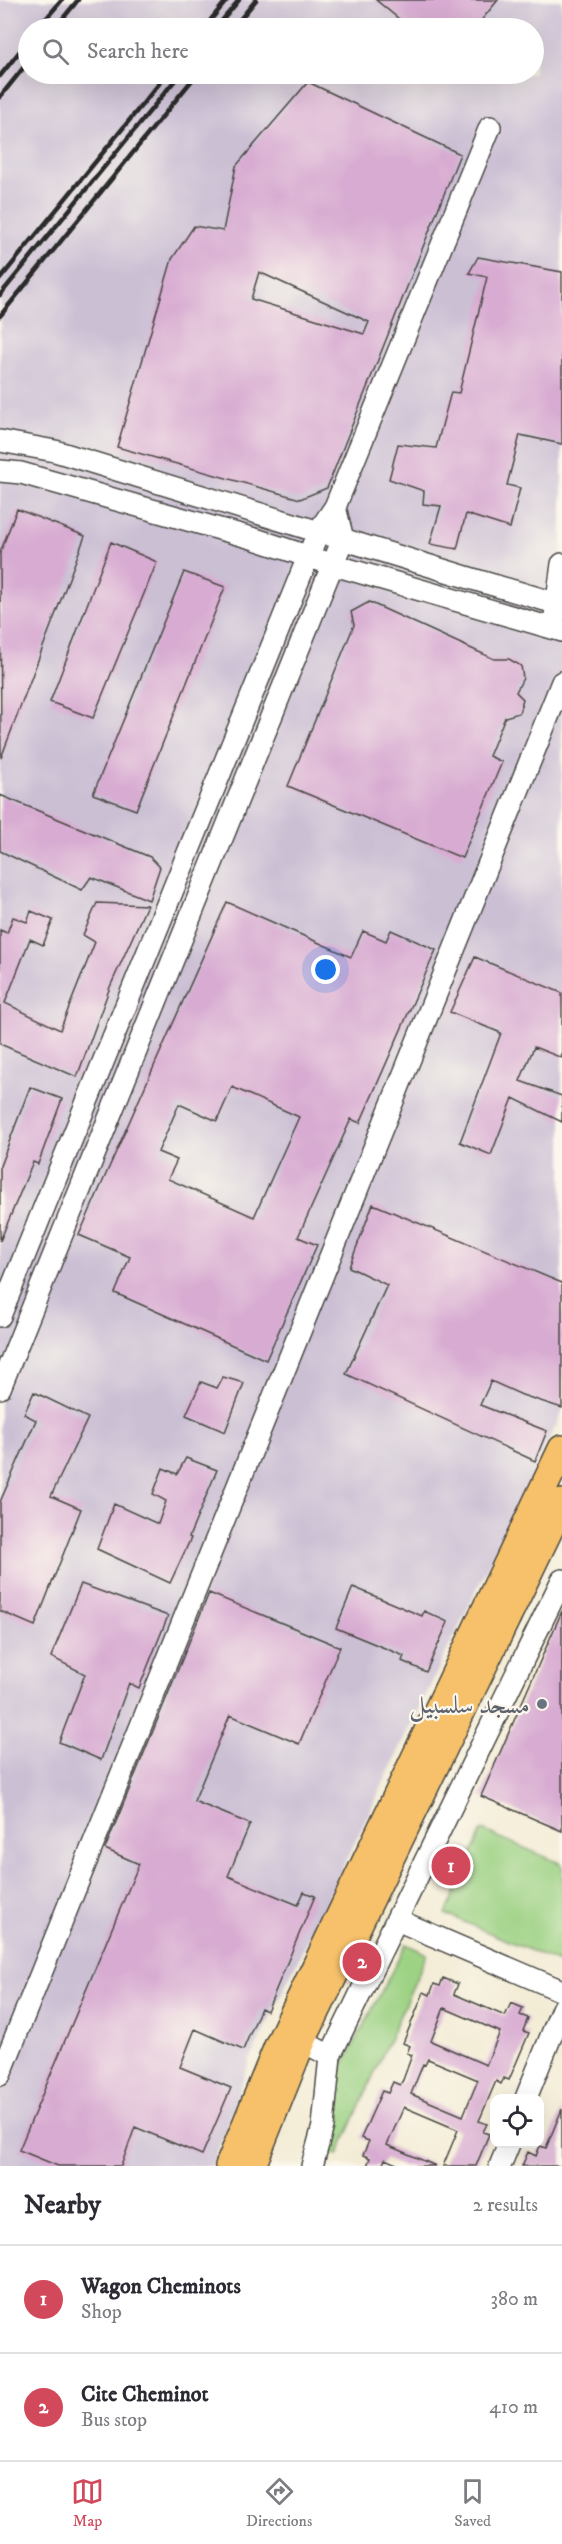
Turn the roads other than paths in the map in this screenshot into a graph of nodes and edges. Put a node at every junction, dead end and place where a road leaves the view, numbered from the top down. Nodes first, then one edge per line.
1 (490, 126) dead end
2 (0, 441) edge
3 (0, 471) edge
4 (335, 507) junction
5 (318, 532) junction
6 (344, 539) junction
7 (308, 557) junction
8 (413, 561) junction
9 (562, 564) edge
10 (334, 565) junction
11 (404, 586) junction
12 (559, 604) edge
13 (559, 635) edge
14 (562, 682) edge
15 (101, 1067) junction
16 (126, 1078) junction
17 (0, 1316) edge
18 (0, 1388) edge
19 (562, 1449) edge
20 (562, 1503) edge
21 (560, 1591) edge
22 (397, 1920) junction
23 (562, 1991) edge
24 (562, 2009) edge
25 (302, 2041) junction
26 (330, 2056) junction
27 (0, 2075) edge
28 (528, 2094) edge
29 (507, 2148) edge
30 (229, 2166) edge
31 (252, 2166) edge
32 (312, 2166) edge
33 (500, 2166) edge

1 - 4 street
2 - 5 street
3 - 7 street
4 - 5 street
4 - 6 street
5 - 6 street
5 - 7 street
6 - 8 street
6 - 10 street
7 - 10 street
7 - 15 street
8 - 11 street
8 - 12 street
9 - 12 street
10 - 11 street
10 - 16 street
11 - 13 street
12 - 13 street
14 - 27 street
15 - 16 street
15 - 17 street
16 - 18 street
19 - 30 main road
20 - 25 main road
21 - 22 street
22 - 23 street
22 - 26 street
24 - 28 street
25 - 26 street
25 - 31 main road
26 - 32 street
29 - 33 street

